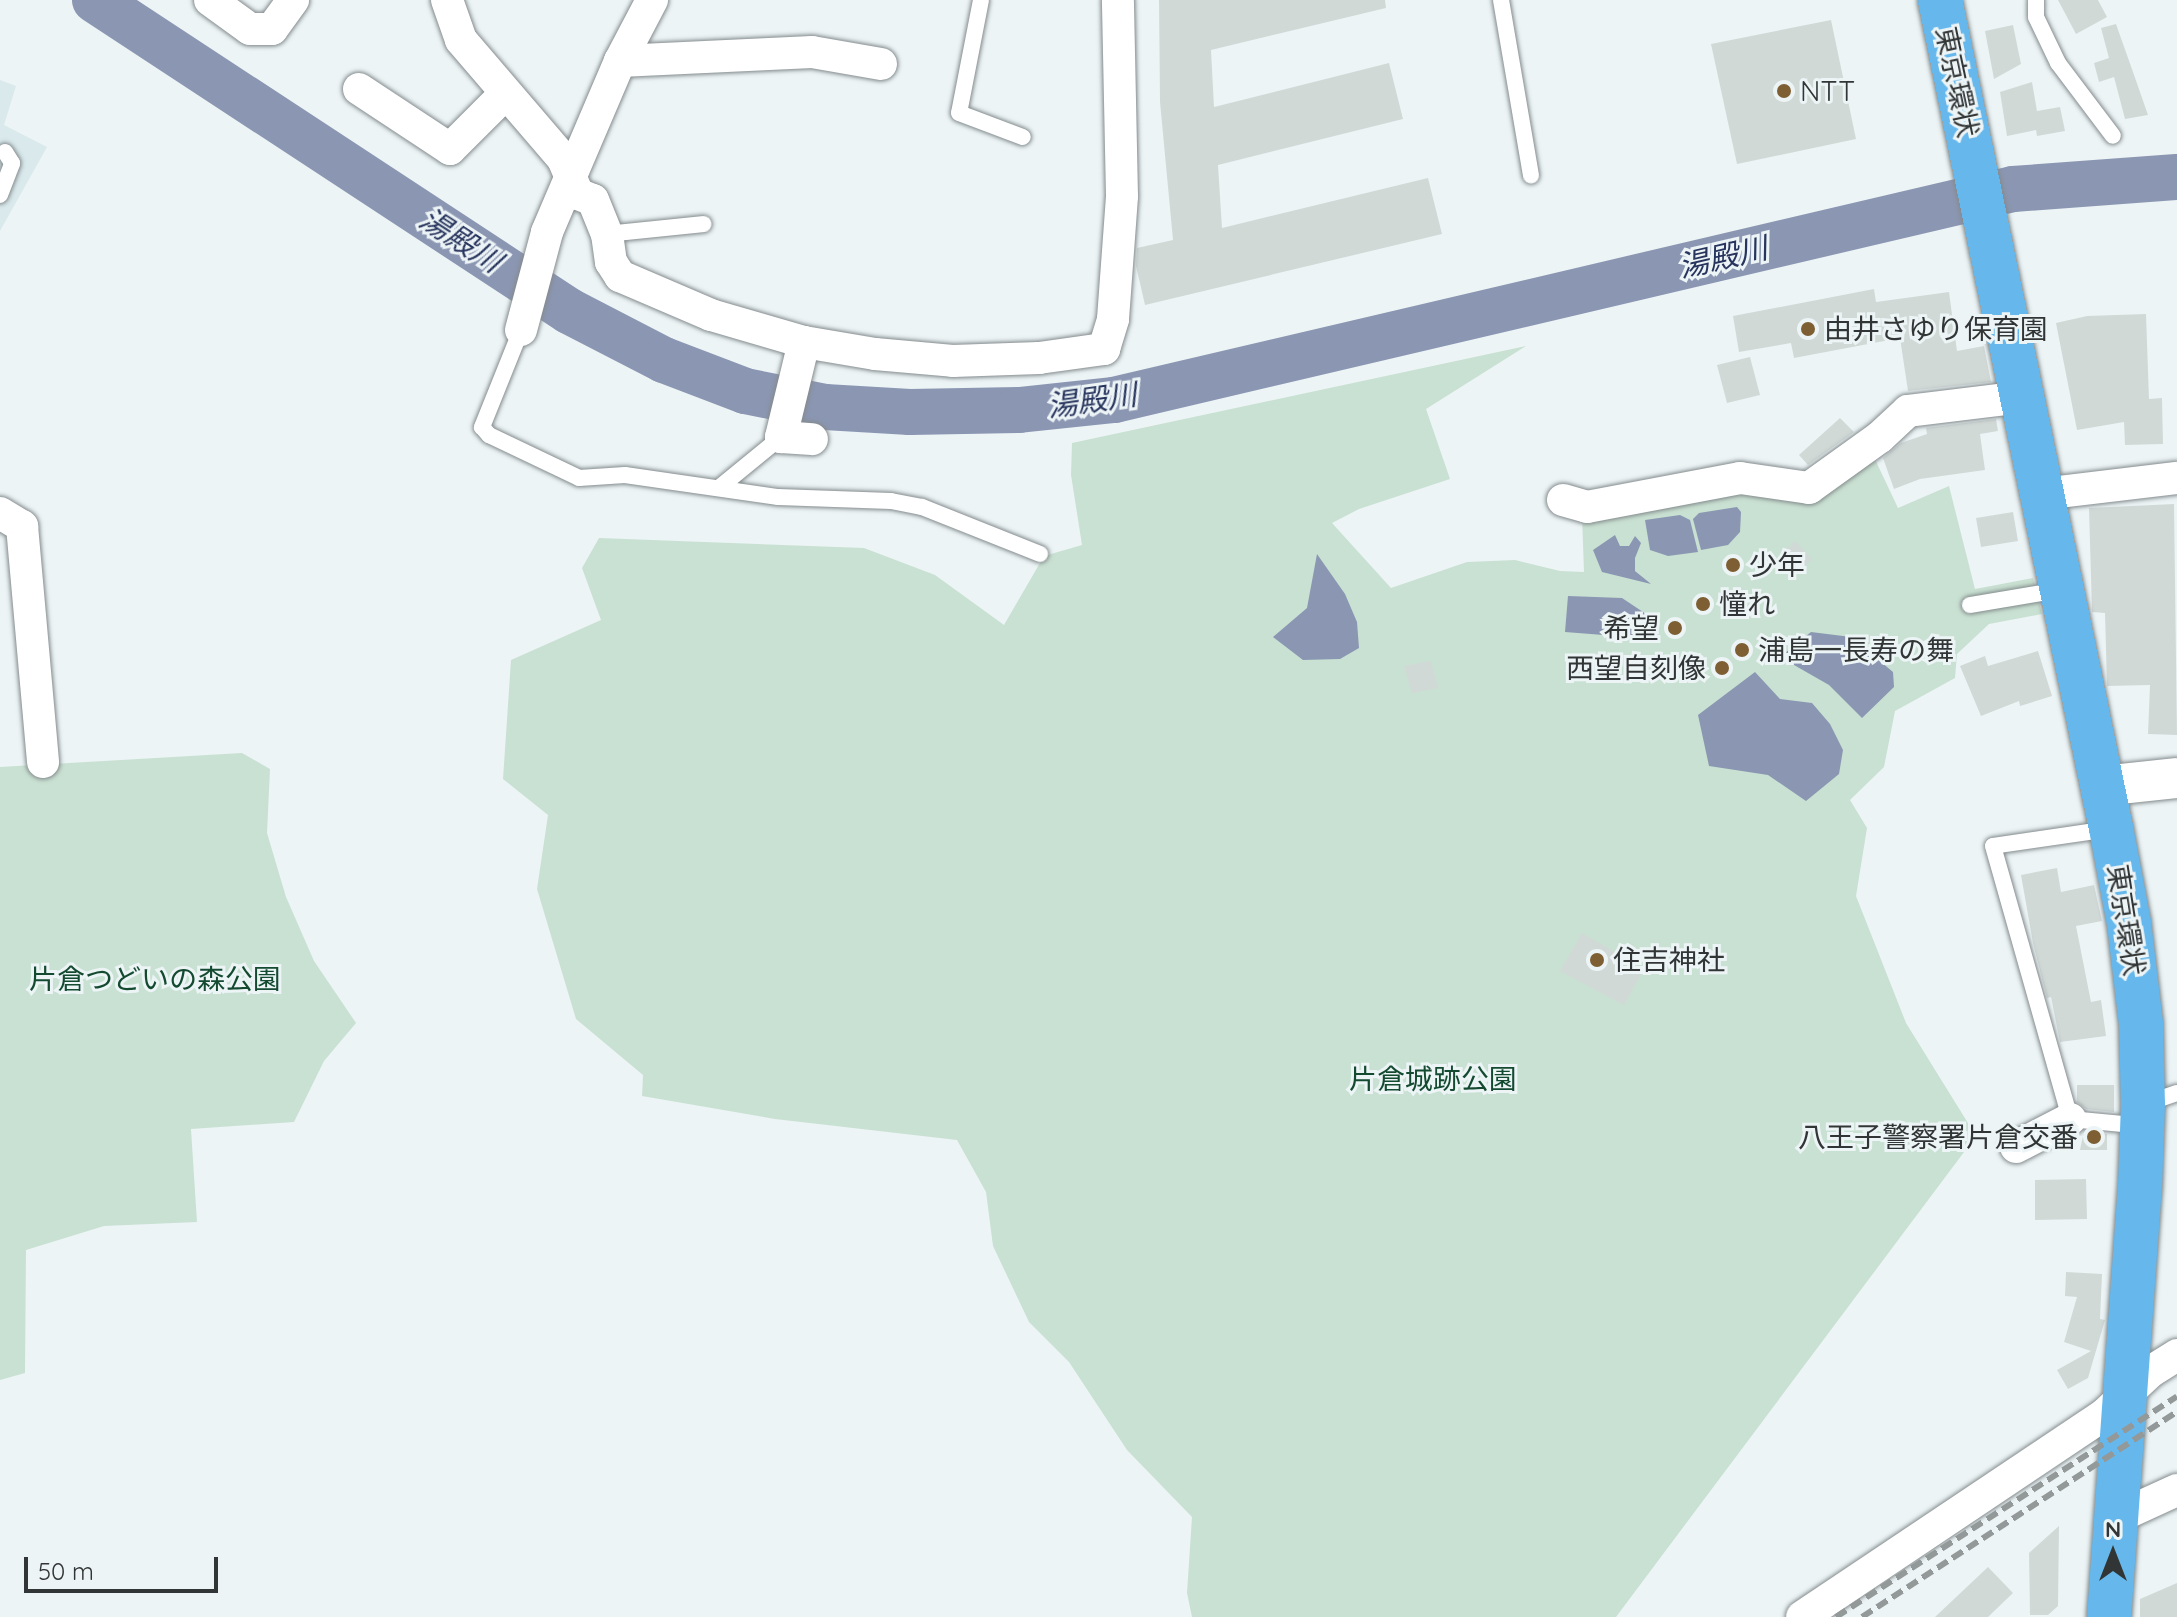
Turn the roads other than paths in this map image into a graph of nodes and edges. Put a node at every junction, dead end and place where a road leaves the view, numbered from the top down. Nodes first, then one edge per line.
1 (210, 0) edge
2 (293, 0) edge
3 (447, 0) edge
4 (652, 0) edge
5 (981, 0) edge
6 (1118, 0) edge
7 (1501, 0) edge
8 (1940, 0) edge
9 (2036, 0) edge
10 (620, 61) junction
11 (881, 64) dead end
12 (359, 89) dead end
13 (505, 94) junction
14 (2113, 136) dead end
15 (1023, 137) dead end
16 (5, 152) dead end
17 (1531, 175) dead end
18 (571, 177) junction
19 (0, 195) edge
20 (703, 224) dead end
21 (607, 234) junction
22 (522, 326) joint
23 (803, 346) junction
24 (2022, 397) junction
25 (793, 435) joint
26 (2177, 478) edge
27 (720, 487) junction
28 (2042, 494) junction
29 (1563, 500) dead end
30 (0, 513) edge
31 (1040, 554) dead end
32 (2061, 590) junction
33 (1970, 605) dead end
34 (43, 762) dead end
35 (2177, 778) edge
36 (2102, 786) junction
37 (2111, 828) junction
38 (2148, 1107) edge
39 (2070, 1119) junction
40 (2016, 1147) dead end
41 (2177, 1355) edge
42 (2127, 1395) junction
43 (2177, 1490) edge
44 (2118, 1517) junction
45 (1802, 1617) edge
46 (2109, 1617) edge

1 - 2 street
3 - 13 street
4 - 10 street
5 - 15 lane
6 - 23 street
7 - 17 lane
8 - 24 highway, 東京環状
9 - 14 lane
10 - 11 street
10 - 18 street
12 - 13 street
13 - 18 street
16 - 19 lane
18 - 21 street
18 - 22 street
20 - 21 lane
21 - 23 street
22 - 27 lane
23 - 25 street
24 - 28 highway, 東京環状
24 - 29 street
25 - 27 lane
26 - 28 street
27 - 31 lane
28 - 32 highway, 東京環状
30 - 34 street
32 - 33 lane
32 - 36 highway, 東京環状
35 - 36 street
36 - 37 highway, 東京環状
37 - 38 highway, 東京環状
37 - 39 lane
38 - 39 lane
38 - 42 highway, 東京環状
39 - 40 street
41 - 42 street
42 - 44 highway, 東京環状
42 - 45 street
43 - 44 street
44 - 46 highway, 東京環状

